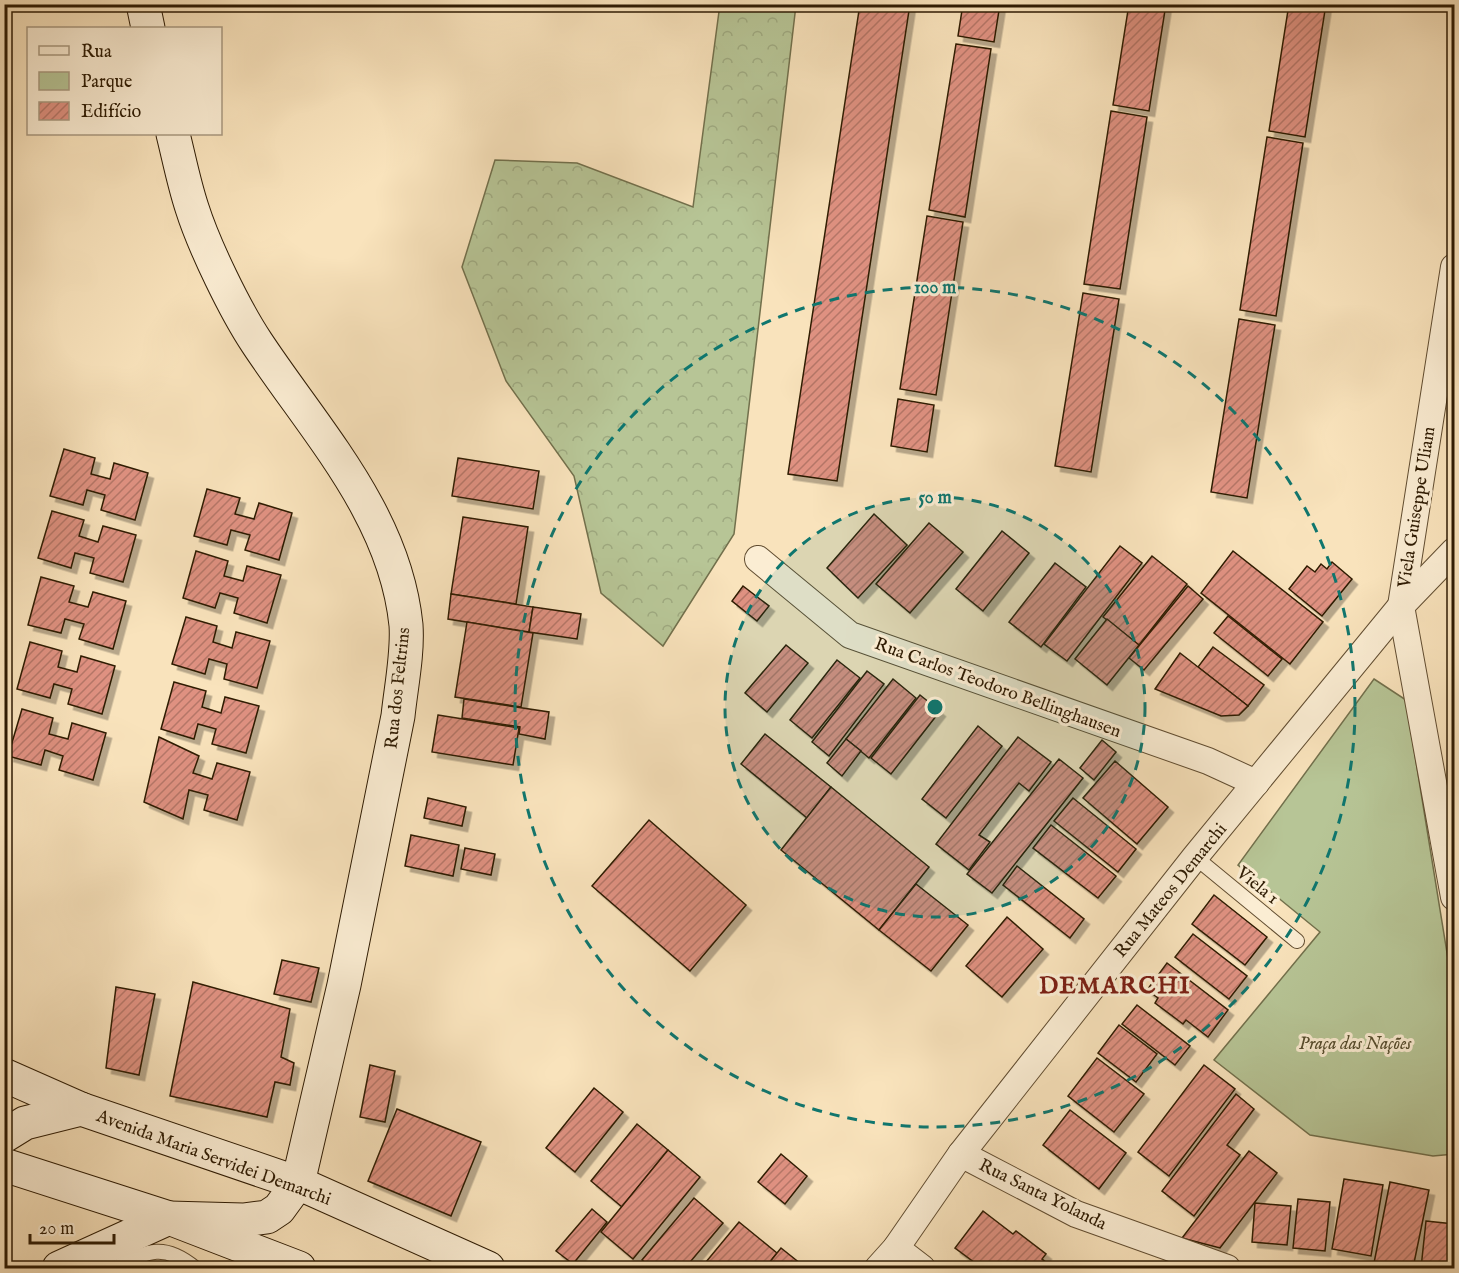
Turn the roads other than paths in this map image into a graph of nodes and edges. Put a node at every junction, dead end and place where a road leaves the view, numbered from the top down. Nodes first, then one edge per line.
1 (143, 4) edge
2 (148, 27) edge
3 (173, 135) edge
4 (1455, 267) edge
5 (1449, 338) edge
6 (1455, 551) edge
7 (758, 559) dead end
8 (1401, 606) junction
9 (1256, 783) junction
10 (1195, 857) junction
11 (1455, 897) edge
12 (1297, 941) dead end
13 (4, 1075) edge
14 (81, 1109) junction
15 (4, 1136) edge
16 (961, 1154) junction
17 (4, 1165) edge
18 (298, 1183) junction
19 (169, 1218) junction
20 (896, 1248) junction
21 (299, 1268) edge
22 (59, 1269) edge
23 (115, 1269) edge
24 (195, 1269) edge
25 (488, 1269) edge
26 (878, 1269) edge
27 (921, 1269) edge
28 (1227, 1269) edge

1 - 2 street
3 - 18 street, Rua dos Feltrins
4 - 5 street, Viela Guiseppe Uliam
5 - 8 street, Viela Guiseppe Uliam
6 - 8 street, Rua Mateos Demarchi
7 - 9 street, Rua Carlos Teodoro Bellinghausen
8 - 9 street, Rua Mateos Demarchi
8 - 11 street
9 - 10 street, Rua Mateos Demarchi
10 - 12 lane, Viela 1
10 - 16 street, Rua Mateos Demarchi
13 - 14 street, Avenida Maria Servidei Demarchi
14 - 15 street
14 - 18 street, Avenida Maria Servidei Demarchi
16 - 20 street, Rua Mateos Demarchi
16 - 28 street, Rua Santa Yolanda
17 - 19 street
18 - 19 street
18 - 25 street, Avenida Maria Servidei Demarchi
19 - 21 street
19 - 22 street
20 - 26 street, Rua Mateos Demarchi
20 - 27 street
23 - 24 lane

